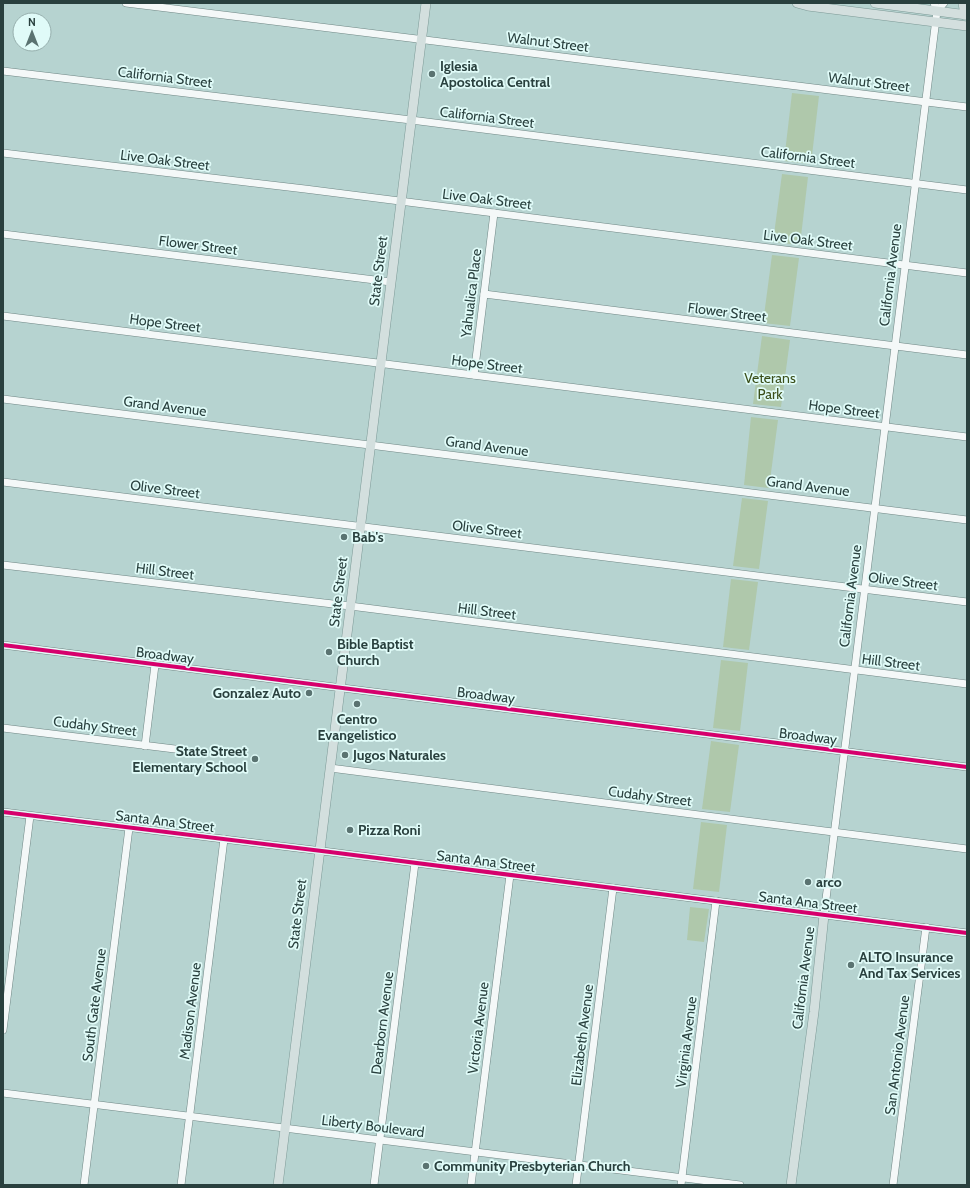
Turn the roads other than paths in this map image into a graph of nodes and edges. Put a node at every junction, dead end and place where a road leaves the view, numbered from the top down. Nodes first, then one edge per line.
1 (126, 3) edge
2 (426, 3) edge
3 (797, 3) edge
4 (875, 3) edge
5 (944, 3) edge
6 (963, 3) edge
7 (936, 7) edge
8 (966, 15) edge
9 (936, 22) junction
10 (967, 26) edge
11 (421, 40) junction
12 (3, 71) edge
13 (926, 102) junction
14 (967, 107) edge
15 (411, 120) junction
16 (3, 153) edge
17 (916, 184) junction
18 (967, 190) edge
19 (401, 202) junction
20 (494, 213) junction
21 (3, 234) edge
22 (906, 265) junction
23 (967, 273) edge
24 (391, 282) junction
25 (484, 294) junction
26 (3, 316) edge
27 (895, 346) junction
28 (967, 355) edge
29 (380, 364) junction
30 (474, 375) junction
31 (3, 399) edge
32 (885, 427) junction
33 (967, 438) edge
34 (370, 445) junction
35 (3, 482) edge
36 (875, 508) junction
37 (967, 520) edge
38 (360, 526) junction
39 (3, 564) edge
40 (865, 589) junction
41 (967, 602) edge
42 (350, 606) junction
43 (3, 645) edge
44 (155, 664) junction
45 (855, 670) junction
46 (967, 684) edge
47 (340, 688) junction
48 (3, 728) edge
49 (145, 746) junction
50 (183, 750) dead end
51 (845, 751) junction
52 (967, 767) edge
53 (330, 768) junction
54 (3, 812) edge
55 (30, 816) junction
56 (130, 828) junction
57 (835, 832) junction
58 (224, 839) junction
59 (967, 849) edge
60 (319, 851) junction
61 (415, 863) junction
62 (510, 875) junction
63 (613, 888) junction
64 (716, 901) junction
65 (824, 915) junction
66 (926, 928) junction
67 (967, 933) edge
68 (3, 1030) edge
69 (3, 1093) edge
70 (95, 1104) junction
71 (190, 1116) junction
72 (285, 1127) junction
73 (380, 1139) junction
74 (476, 1152) junction
75 (578, 1165) junction
76 (681, 1181) edge
77 (84, 1185) edge
78 (181, 1185) edge
79 (278, 1185) edge
80 (374, 1185) edge
81 (472, 1185) edge
82 (576, 1185) edge
83 (740, 1185) edge
84 (791, 1185) edge
85 (893, 1185) edge

1 - 11 street, Walnut Street
2 - 11 main road, State Street
3 - 9 main road
4 - 7 main road
5 - 7 street
6 - 8 main road
7 - 8 main road
7 - 9 street, California Avenue
9 - 10 main road
9 - 13 street, California Avenue
11 - 13 street, Walnut Street
11 - 15 main road, State Street
12 - 15 street, California Street
13 - 14 street, Walnut Street
13 - 17 street, California Avenue
15 - 17 street, California Street
15 - 19 main road, State Street
16 - 19 street, Live Oak Street
17 - 18 street, California Street
17 - 22 street, California Avenue
19 - 20 street, Live Oak Street
19 - 24 main road, State Street
20 - 22 street, Live Oak Street
20 - 25 street, Yahualica Place
21 - 24 street, Flower Street
22 - 23 street, Live Oak Street
22 - 27 street, California Avenue
24 - 29 main road, State Street
25 - 27 street, Flower Street
25 - 30 street, Yahualica Place
26 - 29 street, Hope Street
27 - 28 street, Flower Street
27 - 32 street, California Avenue
29 - 30 street, Hope Street
29 - 34 main road, State Street
30 - 32 street, Hope Street
31 - 34 street, Grand Avenue
32 - 33 street, Hope Street
32 - 36 street, California Avenue
34 - 36 street, Grand Avenue
34 - 38 main road, State Street
35 - 38 street, Olive Street
36 - 37 street, Grand Avenue
36 - 40 street, California Avenue
38 - 40 street, Olive Street
38 - 42 main road, State Street
39 - 42 street, Hill Street
40 - 41 street, Olive Street
40 - 45 street, California Avenue
42 - 45 street, Hill Street
42 - 47 main road, State Street
43 - 44 street, Broadway
44 - 47 street, Broadway
44 - 49 street
45 - 46 street, Hill Street
45 - 51 street, California Avenue
47 - 51 street, Broadway
47 - 53 main road, State Street
48 - 49 street, Cudahy Street
49 - 50 street, Cudahy Street
51 - 52 street, Broadway
51 - 57 street, California Avenue
53 - 57 street, Cudahy Street
53 - 60 main road, State Street
54 - 55 street, Santa Ana Street
55 - 56 street, Santa Ana Street
55 - 68 street
56 - 58 street, Santa Ana Street
56 - 70 street, South Gate Avenue
57 - 59 street, Cudahy Street
57 - 65 street, California Avenue
58 - 60 street, Santa Ana Street
58 - 71 street, Madison Avenue
60 - 61 street, Santa Ana Street
60 - 72 main road, State Street
61 - 62 street, Santa Ana Street
61 - 73 street, Dearborn Avenue
62 - 63 street, Santa Ana Street
62 - 74 street, Victoria Avenue
63 - 64 street, Santa Ana Street
63 - 75 street, Elizabeth Avenue
64 - 65 street, Santa Ana Street
64 - 76 street, Virginia Avenue
65 - 66 street, Santa Ana Street
65 - 84 main road, California Avenue
66 - 67 street, Santa Ana Street
66 - 85 street, San Antonio Avenue
69 - 70 street, Liberty Boulevard
70 - 71 street, Liberty Boulevard
70 - 77 street, South Gate Avenue
71 - 72 street, Liberty Boulevard
71 - 78 street, Madison Avenue
72 - 73 street, Liberty Boulevard
72 - 79 main road, State Street
73 - 74 street, Liberty Boulevard
73 - 80 street, Dearborn Avenue
74 - 75 street, Liberty Boulevard
74 - 81 street, Victoria Avenue
75 - 76 street, Liberty Boulevard
75 - 82 street, Elizabeth Avenue
76 - 83 street, Liberty Boulevard

